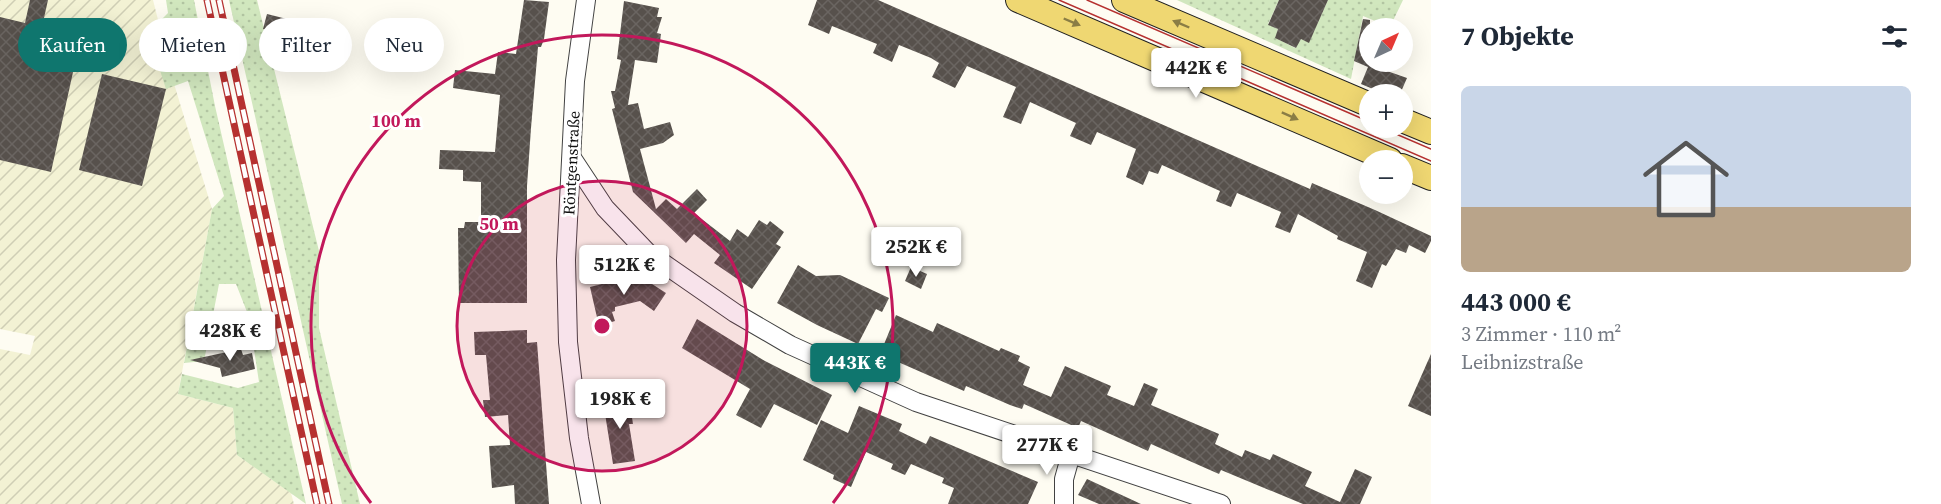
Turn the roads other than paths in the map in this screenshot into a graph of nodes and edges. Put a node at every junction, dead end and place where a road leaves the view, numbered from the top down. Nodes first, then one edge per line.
1 (586, 0) edge
2 (1018, 0) edge
3 (1124, 0) edge
4 (1359, 100) edge
5 (1413, 125) edge
6 (1431, 132) edge
7 (1367, 150) edge
8 (572, 158) junction
9 (1413, 171) edge
10 (1431, 178) edge
11 (1071, 454) junction
12 (591, 504) edge
13 (1064, 504) edge
14 (1221, 504) edge

1 - 8 street, Röntgenstraße
2 -> 7 main road
4 -> 3 main road
5 - 6 main road
8 - 11 street
8 - 12 street, Röntgenstraße
9 - 10 main road
11 - 13 street
11 - 14 street

